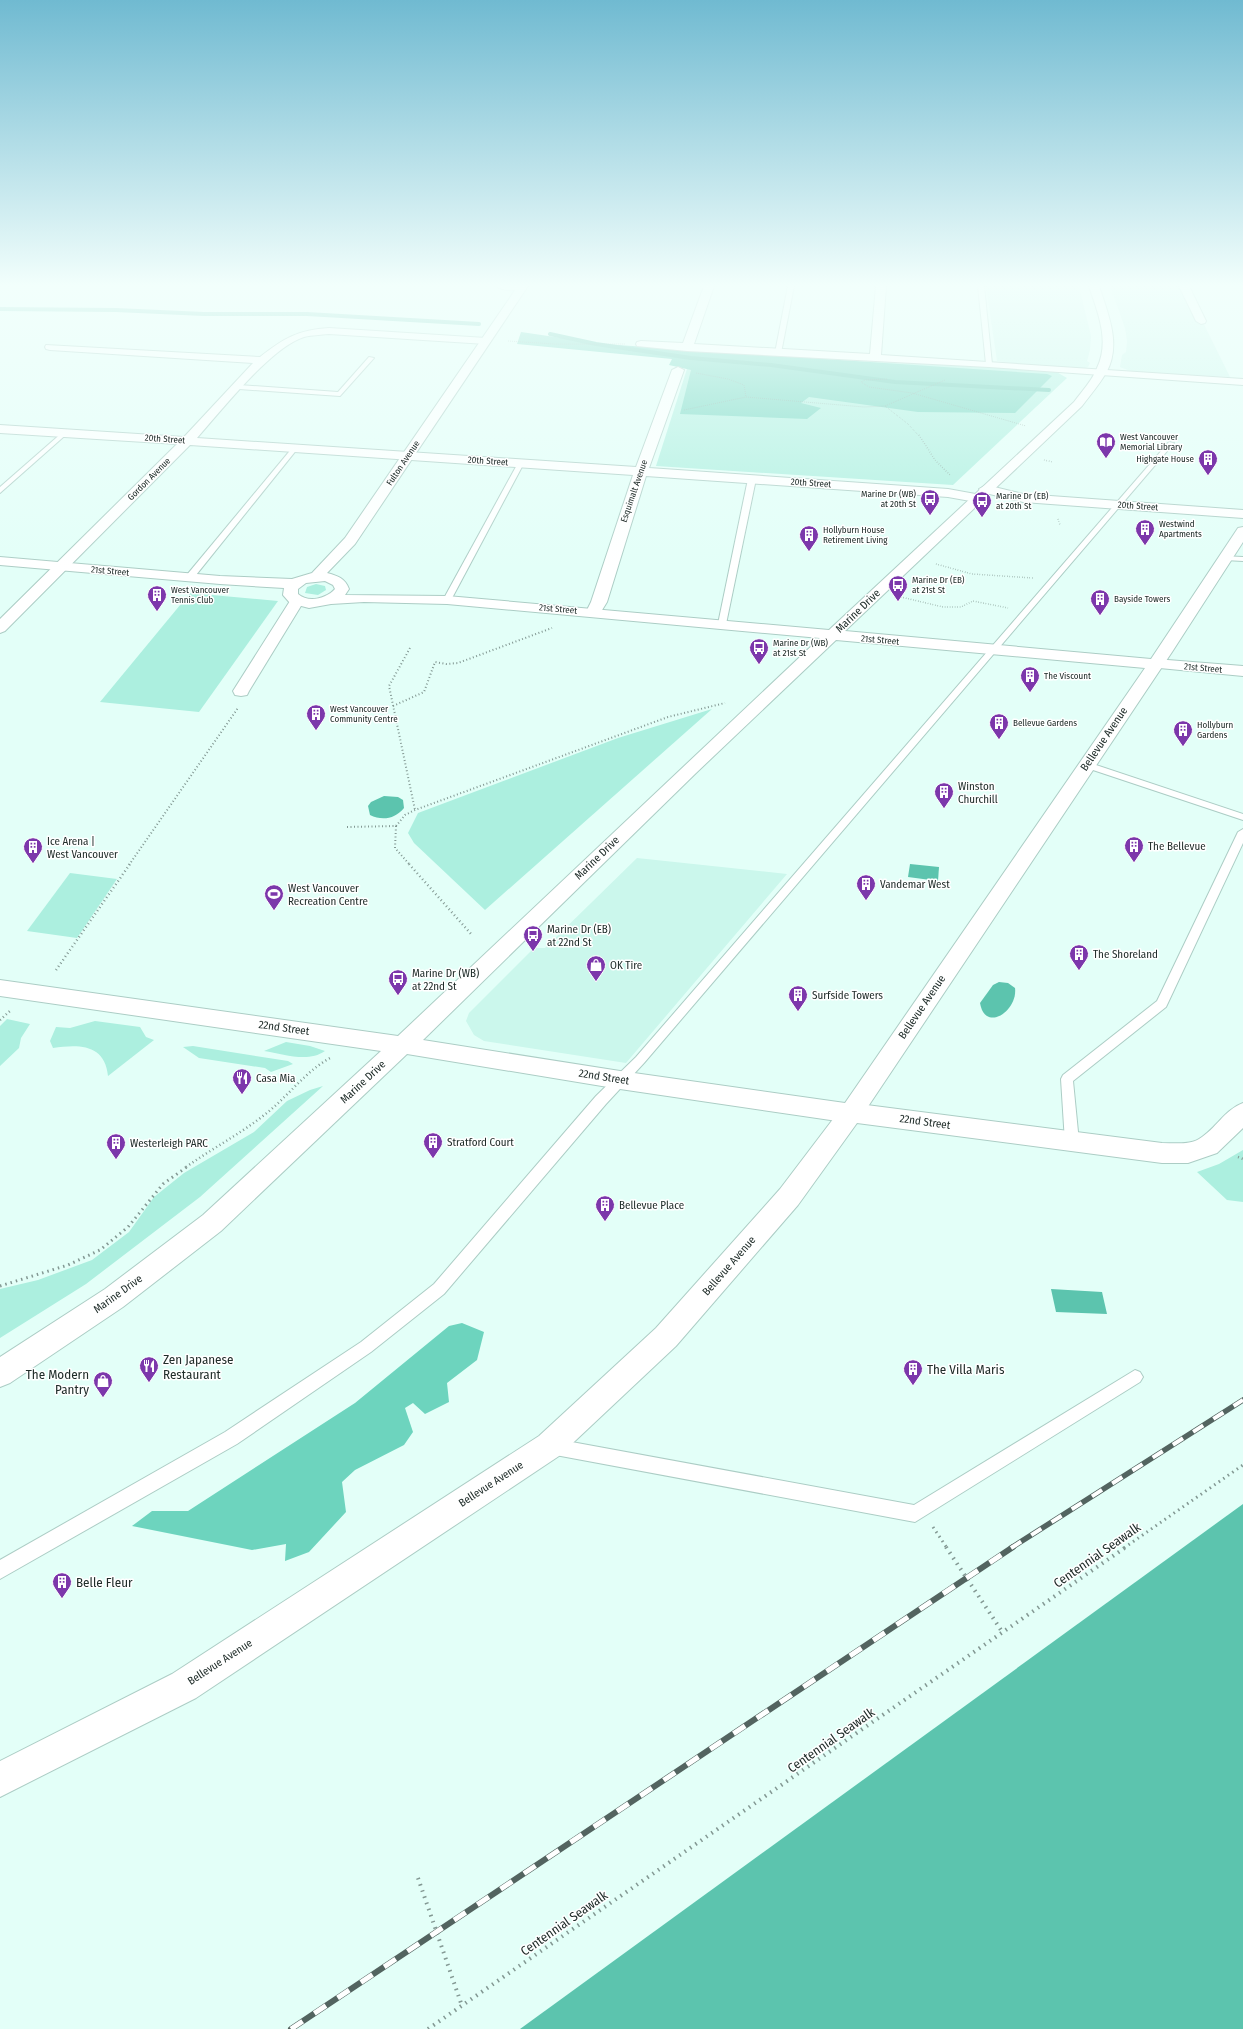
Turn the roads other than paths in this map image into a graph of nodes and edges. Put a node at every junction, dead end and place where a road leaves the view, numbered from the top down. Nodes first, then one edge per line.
1 (244, 381) edge
2 (351, 381) edge
3 (459, 381) edge
4 (674, 381) edge
5 (1095, 381) edge
6 (1222, 381) edge
7 (1243, 382) edge
8 (239, 387) junction
9 (0, 429) edge
10 (66, 432) junction
11 (187, 441) junction
12 (1172, 444) dead end
13 (295, 448) junction
14 (408, 455) junction
15 (521, 463) junction
16 (641, 472) junction
17 (752, 479) junction
18 (0, 491) edge
19 (981, 494) junction
20 (1116, 505) junction
21 (1243, 514) edge
22 (1243, 531) edge
23 (350, 541) junction
24 (1234, 558) edge
25 (0, 561) edge
26 (61, 566) junction
27 (317, 577) junction
28 (189, 578) junction
29 (340, 583) junction
30 (299, 596) junction
31 (422, 598) junction
32 (328, 600) junction
33 (447, 600) junction
34 (594, 612) junction
35 (722, 624) junction
36 (0, 628) edge
37 (833, 635) junction
38 (994, 650) junction
39 (1155, 664) junction
40 (1243, 671) edge
41 (241, 698) road end
42 (1087, 765) junction
43 (1243, 817) edge
44 (1243, 832) edge
45 (0, 988) edge
46 (402, 1045) junction
47 (620, 1080) junction
48 (851, 1113) junction
49 (1243, 1114) edge
50 (1072, 1142) junction
51 (0, 1373) edge
52 (1135, 1377) dead end
53 (549, 1446) junction
54 (0, 1570) edge
55 (0, 1780) edge

1 - 8 street, Gordon Avenue
2 - 8 lane
3 - 14 street, Fulton Avenue
4 - 16 street, Esquimalt Avenue
5 - 19 street, Marine Drive
6 - 7 street
8 - 11 street, Gordon Avenue
9 - 10 street, 20th Street
10 - 11 street, 20th Street
10 - 18 lane
11 - 13 street, 20th Street
11 - 26 street, Gordon Avenue
12 - 20 lane
13 - 14 street, 20th Street
13 - 28 lane
14 - 15 street, 20th Street
14 - 23 street, Fulton Avenue
15 - 16 street, 20th Street
15 - 33 lane
16 - 17 street, 20th Street
16 - 34 street, Esquimalt Avenue
17 - 19 street, 20th Street
17 - 35 lane
19 - 20 street, 20th Street
19 - 37 street, Marine Drive
20 - 21 street, 20th Street
20 - 38 lane
22 - 24 street, Bellevue Avenue
23 - 27 street, Fulton Avenue
23 - 29 street, Fulton Avenue
24 - 39 street, Bellevue Avenue
25 - 26 street, 21st Street
26 - 28 street, 21st Street
26 - 36 street, Gordon Avenue
27 - 29 street, 21st Street
27 - 30 street
28 - 30 street, 21st Street
29 - 31 street, 21st Street
29 - 32 street
30 - 32 street, 21st Street
30 - 41 street
31 - 32 street, 21st Street
31 - 33 street, 21st Street
33 - 34 street, 21st Street
34 - 35 street, 21st Street
35 - 37 street, 21st Street
37 - 38 street, 21st Street
37 - 46 street, Marine Drive
38 - 39 street, 21st Street
38 - 47 lane
39 - 40 street, 21st Street
39 - 42 street, Bellevue Avenue
42 - 43 lane
42 - 48 street, Bellevue Avenue
44 - 50 lane
45 - 46 street, 22nd Street
46 - 47 street, 22nd Street
46 - 51 street, Marine Drive
47 - 48 street, 22nd Street
47 - 54 lane
48 - 50 street, 22nd Street
48 - 53 street, Bellevue Avenue
49 - 50 street, 22nd Street
52 - 53 lane
53 - 55 street, Bellevue Avenue

